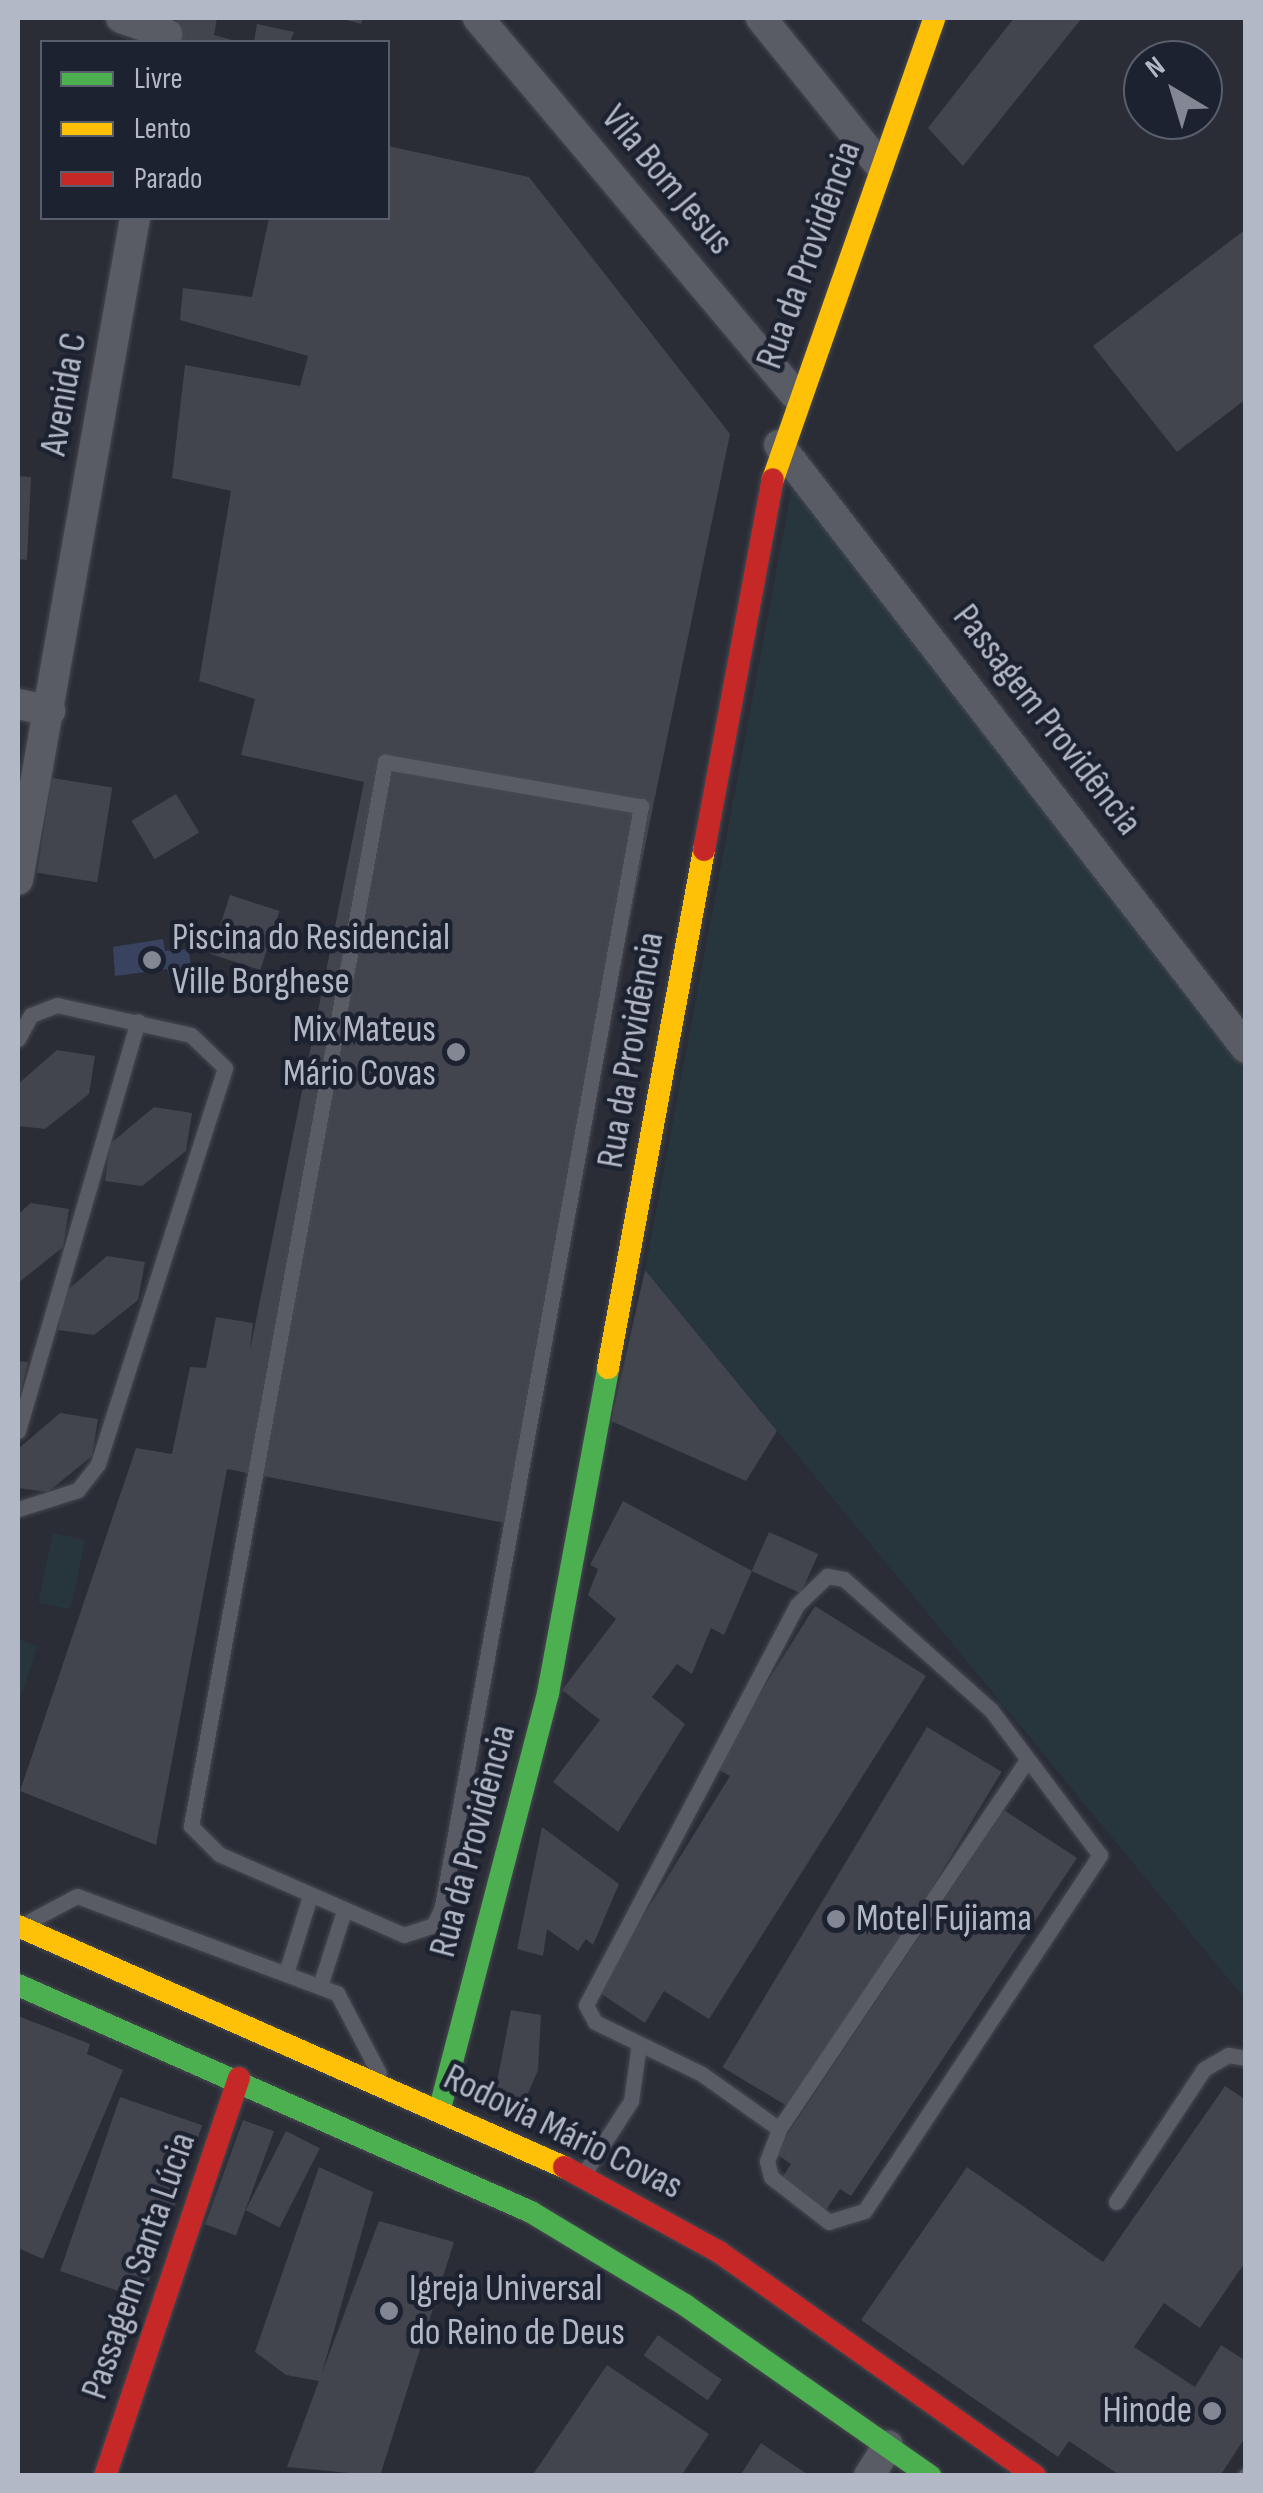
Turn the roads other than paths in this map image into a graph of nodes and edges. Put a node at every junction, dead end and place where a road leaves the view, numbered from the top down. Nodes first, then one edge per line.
1 (121, 18) edge
2 (478, 18) edge
3 (760, 18) edge
4 (934, 18) edge
5 (167, 32) edge
6 (879, 164) junction
7 (135, 220) edge
8 (795, 394) junction
9 (778, 445) junction
10 (18, 704) edge
11 (50, 711) junction
12 (18, 880) edge
13 (138, 1021) junction
14 (18, 1039) edge
15 (1246, 1048) edge
16 (18, 1431) edge
17 (18, 1509) edge
18 (1024, 1765) junction
19 (310, 1896) junction
20 (344, 1911) junction
21 (20, 1927) edge
22 (122, 1971) junction
23 (286, 1973) junction
24 (18, 1985) edge
25 (320, 1986) junction
26 (100, 2020) junction
27 (639, 2044) junction
28 (1246, 2058) edge
29 (336, 2064) junction
30 (240, 2078) junction
31 (385, 2086) junction
32 (440, 2108) junction
33 (312, 2110) junction
34 (779, 2129) junction
35 (583, 2176) junction
36 (1116, 2202) dead end
37 (888, 2446) junction
38 (105, 2476) edge
39 (869, 2476) edge
40 (930, 2476) edge
41 (1035, 2476) edge

1 - 5 street
2 - 8 street, Vila Bom Jesus
3 - 6 street
4 - 6 street, Rua da Providência
6 - 8 street, Rua da Providência
7 - 11 street, Avenida C
8 - 9 street, Rua da Providência
9 - 15 street, Passagem Providência
9 - 32 street, Rua da Providência
10 - 11 street
11 - 12 street, Avenida C
13 - 14 lane
13 - 16 lane
13 - 17 lane
18 - 27 lane
18 - 34 lane
18 - 34 lane
19 - 20 lane
19 - 20 lane
19 - 23 lane
20 - 25 lane
21 - 22 street, Rodovia Mário Covas
21 - 23 lane
22 - 26 street
22 - 29 street, Rodovia Mário Covas
23 - 25 lane
24 - 26 street
25 - 31 lane
26 - 30 street
27 - 34 lane
27 - 35 lane
28 - 36 lane
29 - 31 street, Rodovia Mário Covas
29 - 33 street
30 - 33 street
30 - 38 street, Passagem Santa Lúcia
31 - 32 street, Rodovia Mário Covas
32 - 35 street, Rodovia Mário Covas
33 - 37 street
35 - 41 street, Rodovia Mário Covas
37 - 39 street
37 - 40 street

